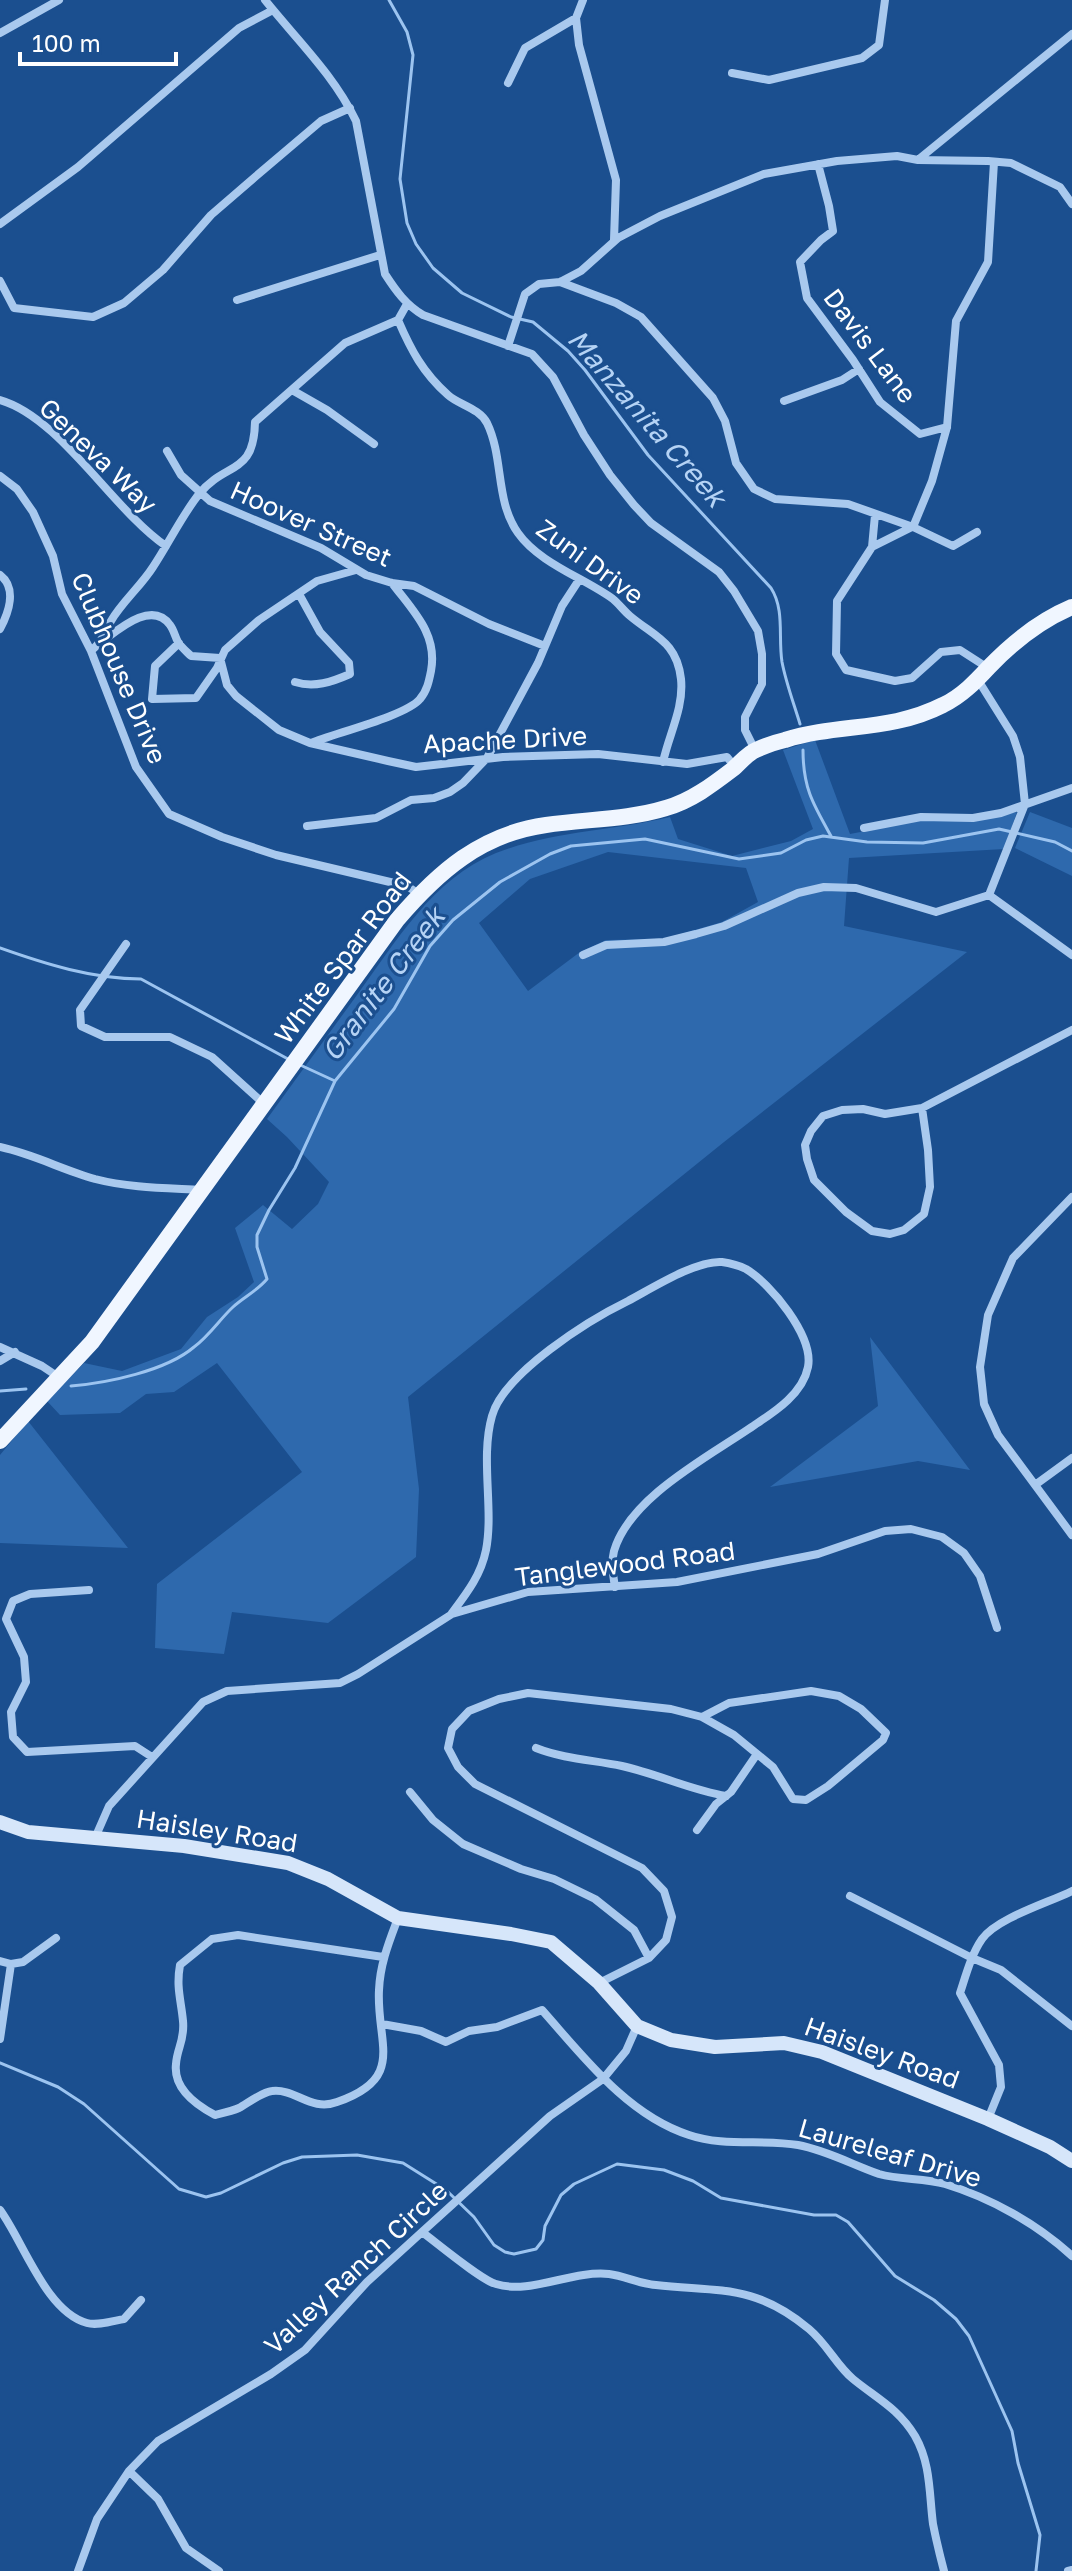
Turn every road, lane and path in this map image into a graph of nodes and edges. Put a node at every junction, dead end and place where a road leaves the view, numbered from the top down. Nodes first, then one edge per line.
1 (59, 0) edge
2 (265, 0) edge
3 (583, 0) edge
4 (885, 0) edge
5 (273, 10) junction
6 (576, 18) junction
7 (0, 33) edge
8 (1072, 34) edge
9 (732, 73) dead end
10 (508, 83) dead end
11 (350, 108) junction
12 (918, 160) junction
13 (994, 162) junction
14 (818, 164) junction
15 (1072, 204) edge
16 (0, 224) edge
17 (614, 241) junction
18 (380, 255) junction
19 (0, 281) edge
20 (560, 282) junction
21 (237, 300) dead end
22 (407, 304) junction
23 (398, 320) junction
24 (508, 346) junction
25 (859, 369) junction
26 (292, 390) junction
27 (0, 400) edge
28 (784, 401) dead end
29 (947, 427) junction
30 (374, 444) dead end
31 (167, 451) dead end
32 (0, 476) edge
33 (200, 494) junction
34 (875, 515) junction
35 (913, 527) junction
36 (977, 532) dead end
37 (166, 546) junction
38 (872, 547) junction
39 (356, 570) junction
40 (0, 575) edge
41 (579, 580) junction
42 (392, 583) junction
43 (299, 594) junction
44 (1072, 607) edge
45 (0, 629) edge
46 (103, 641) junction
47 (179, 643) junction
48 (545, 646) junction
49 (91, 651) junction
50 (220, 658) junction
51 (983, 674) junction
52 (295, 682) dead end
53 (310, 743) junction
54 (755, 750) junction
55 (487, 758) junction
56 (663, 762) junction
57 (735, 767) junction
58 (1072, 788) edge
59 (1025, 804) junction
60 (307, 826) dead end
61 (864, 828) dead end
62 (419, 894) junction
63 (989, 895) junction
64 (126, 944) dead end
65 (583, 955) dead end
66 (1072, 955) edge
67 (1072, 1030) edge
68 (263, 1103) junction
69 (922, 1108) junction
70 (0, 1147) edge
71 (202, 1190) junction
72 (1072, 1197) edge
73 (0, 1347) edge
74 (15, 1352) junction
75 (0, 1361) edge
76 (61, 1378) junction
77 (0, 1441) edge
78 (1072, 1458) edge
79 (1035, 1485) junction
80 (1072, 1535) edge
81 (615, 1587) junction
82 (89, 1590) dead end
83 (452, 1614) junction
84 (997, 1628) dead end
85 (702, 1717) junction
86 (536, 1748) dead end
87 (757, 1754) junction
88 (152, 1757) junction
89 (410, 1792) dead end
90 (726, 1796) junction
91 (0, 1822) edge
92 (697, 1830) dead end
93 (95, 1838) junction
94 (1072, 1891) edge
95 (850, 1896) dead end
96 (398, 1918) junction
97 (56, 1938) dead end
98 (383, 1957) junction
99 (649, 1958) junction
100 (972, 1958) junction
101 (0, 1961) edge
102 (11, 1964) junction
103 (599, 1983) junction
104 (382, 2024) junction
105 (637, 2026) junction
106 (1072, 2026) edge
107 (0, 2039) edge
108 (603, 2079) junction
109 (988, 2119) junction
110 (1072, 2161) edge
111 (0, 2210) edge
112 (422, 2232) junction
113 (1072, 2256) edge
114 (141, 2300) dead end
115 (129, 2471) junction
116 (78, 2571) edge
117 (219, 2571) edge
118 (944, 2571) edge

1 - 7 street
2 - 5 street
3 - 6 street
4 - 9 street
5 - 11 street
5 - 16 street
6 - 10 street
6 - 17 street
8 - 12 street
11 - 18 street
11 - 19 street
12 - 13 street
12 - 14 street
13 - 15 street
13 - 29 street
14 - 17 street
14 - 25 street, Davis Lane
17 - 20 street
18 - 21 street
18 - 22 street
20 - 24 street
20 - 34 street
22 - 23 street
22 - 24 street
23 - 26 street
23 - 41 street, Zuni Drive
24 - 54 street
25 - 28 street
25 - 29 street, Davis Lane
26 - 30 street
26 - 33 street
27 - 37 street, Geneva Way
29 - 35 street
31 - 33 street, Hoover Street
32 - 49 street, Clubhouse Drive
33 - 37 street
33 - 39 street, Hoover Street
34 - 35 street
34 - 38 street
35 - 36 street
35 - 38 street
37 - 46 street
38 - 51 street
39 - 42 street, Hoover Street
39 - 43 street
40 - 45 street
41 - 48 street
41 - 56 street, Zuni Drive
42 - 48 street, Hoover Street
42 - 53 street
43 - 50 street
43 - 52 street
44 - 51 main road, White Spar Road
46 - 47 street
46 - 49 street
47 - 50 street
47 - 50 street
48 - 55 street
49 - 62 street, Clubhouse Drive
50 - 53 street, Apache Drive
51 - 54 main road, White Spar Road
51 - 59 street
53 - 55 street, Apache Drive
54 - 57 main road, White Spar Road
55 - 56 street, Apache Drive
55 - 60 street
56 - 57 street, Apache Drive
57 - 62 main road, White Spar Road
58 - 59 street
59 - 61 street
59 - 63 street
62 - 68 main road, White Spar Road
63 - 65 street
63 - 66 street
64 - 68 street
67 - 69 street
68 - 71 main road, White Spar Road
69 - 69 street
70 - 71 street
71 - 76 main road, White Spar Road
72 - 79 street
73 - 74 street
74 - 75 street
74 - 76 street
76 - 77 main road, White Spar Road
78 - 79 street
79 - 80 street
81 - 83 street, Tanglewood Road
81 - 83 street
81 - 84 street, Tanglewood Road
82 - 88 street
83 - 88 street, Tanglewood Road
85 - 87 street
85 - 87 street
85 - 99 street
86 - 90 street
87 - 90 street
88 - 93 street, Tanglewood Road
89 - 99 street
90 - 92 street
91 - 93 street, Haisley Road
93 - 96 street, Haisley Road
94 - 100 street
95 - 100 street
96 - 98 street
96 - 103 street, Haisley Road
97 - 102 street
98 - 104 street
98 - 104 street
99 - 103 street
100 - 106 street
100 - 109 street
101 - 102 street
102 - 107 street
103 - 105 street, Haisley Road
104 - 108 street, Laureleaf Drive
105 - 108 street, Valley Ranch Circle
105 - 109 street, Haisley Road
108 - 112 street, Valley Ranch Circle
108 - 113 street, Laureleaf Drive
109 - 110 street, Haisley Road
111 - 114 street
112 - 115 street, Valley Ranch Circle
112 - 118 street
115 - 116 street, Valley Ranch Circle
115 - 117 street

